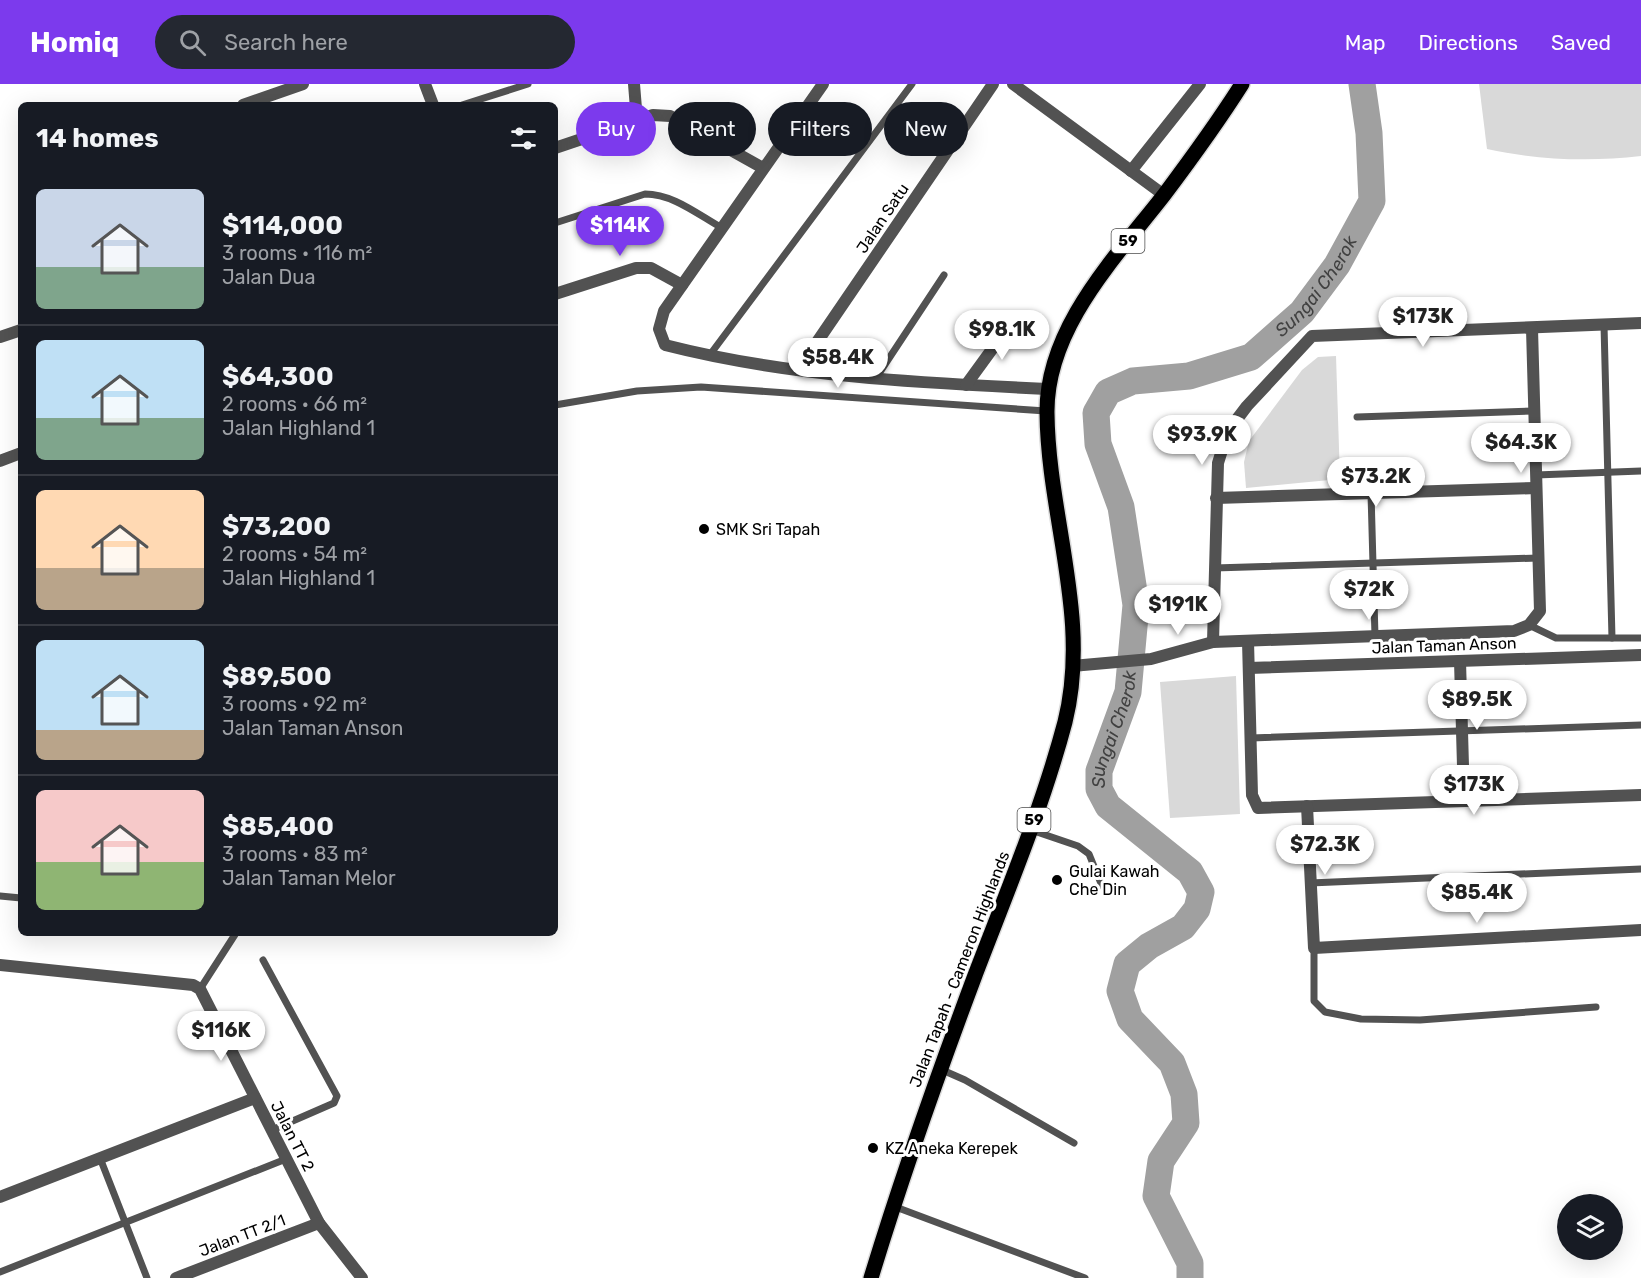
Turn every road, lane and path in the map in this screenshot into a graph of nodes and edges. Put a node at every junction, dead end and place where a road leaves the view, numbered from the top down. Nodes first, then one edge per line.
1 (303, 84) edge
2 (425, 84) edge
3 (528, 84) edge
4 (634, 84) edge
5 (823, 84) edge
6 (912, 84) edge
7 (993, 84) edge
8 (1013, 84) edge
9 (1200, 84) edge
10 (1240, 85) edge
11 (252, 102) edge
12 (432, 102) edge
13 (471, 102) edge
14 (635, 102) edge
15 (656, 116) edge
16 (576, 141) edge
17 (558, 147) edge
18 (763, 168) junction
19 (1131, 171) junction
20 (1164, 195) junction
21 (558, 222) edge
22 (722, 228) junction
23 (944, 275) dead end
24 (682, 285) junction
25 (558, 293) edge
26 (1014, 319) dead end
27 (1641, 323) edge
28 (1604, 325) junction
29 (1532, 329) junction
30 (18, 331) edge
31 (0, 337) edge
32 (709, 356) junction
33 (798, 370) junction
34 (876, 378) junction
35 (966, 385) junction
36 (1049, 389) junction
37 (558, 404) edge
38 (1047, 411) junction
39 (1534, 411) junction
40 (1357, 417) dead end
41 (18, 454) edge
42 (0, 461) edge
43 (1641, 471) edge
44 (1608, 472) junction
45 (1536, 475) junction
46 (1536, 488) junction
47 (1371, 493) junction
48 (1215, 498) junction
49 (1538, 558) junction
50 (1373, 563) junction
51 (1214, 568) junction
52 (1529, 625) junction
53 (1375, 636) junction
54 (1612, 638) junction
55 (1641, 638) edge
56 (1248, 641) junction
57 (1213, 642) junction
58 (1641, 655) edge
59 (1460, 661) junction
60 (1072, 666) junction
61 (1249, 668) junction
62 (1641, 725) edge
63 (1462, 731) junction
64 (1251, 738) junction
65 (1641, 795) edge
66 (1464, 801) junction
67 (1306, 806) junction
68 (1031, 830) junction
69 (1641, 869) edge
70 (1310, 882) junction
71 (1102, 886) dead end
72 (0, 896) edge
73 (18, 898) edge
74 (1641, 930) edge
75 (234, 936) edge
76 (1314, 948) junction
77 (263, 960) dead end
78 (0, 965) edge
79 (200, 989) junction
80 (1596, 1008) dead end
81 (940, 1069) junction
82 (255, 1098) junction
83 (272, 1130) junction
84 (1074, 1143) dead end
85 (100, 1158) junction
86 (286, 1159) junction
87 (0, 1196) edge
88 (893, 1206) junction
89 (125, 1222) junction
90 (319, 1223) junction
91 (0, 1272) edge
92 (147, 1278) edge
93 (176, 1278) edge
94 (362, 1278) edge
95 (871, 1278) edge
96 (1085, 1278) edge

1 - 11 street
2 - 12 street
3 - 13 lane
4 - 14 street
5 - 18 street
6 - 32 lane
7 - 33 street, Jalan Satu
8 - 19 street
9 - 19 street
10 - 20 main road, Jalan Tapah - Cameron Highlands / 59
15 - 18 street
16 - 17 street
18 - 22 street
19 - 20 street
20 - 36 main road, Jalan Tapah - Cameron Highlands / 59
21 - 22 lane
22 - 24 street
23 - 34 lane
24 - 25 street
24 - 32 street
26 - 35 street
27 - 28 street
28 - 29 street
28 - 44 lane
29 - 39 street
29 - 48 street
30 - 31 street
32 - 33 street
33 - 34 street
34 - 35 street
35 - 36 street
36 - 38 main road, Jalan Tapah - Cameron Highlands / 59
37 - 38 lane
38 - 60 main road, Jalan Tapah - Cameron Highlands / 59
39 - 40 lane
39 - 45 street
41 - 42 street
43 - 44 lane
44 - 45 lane
44 - 54 lane
45 - 46 street
46 - 47 street
46 - 49 street
47 - 48 street
47 - 50 lane
48 - 51 street
49 - 50 lane
49 - 52 street
50 - 51 lane
50 - 53 lane
51 - 57 street
52 - 53 street
52 - 54 lane
53 - 56 street
54 - 55 lane
56 - 57 street
56 - 61 street
57 - 60 street
58 - 59 street, Jalan Taman Anson
59 - 61 street, Jalan Taman Anson
59 - 63 street
60 - 68 main road, Jalan Tapah - Cameron Highlands / 59
61 - 64 street
62 - 63 lane
63 - 64 lane
63 - 66 street
64 - 67 street
65 - 66 street
66 - 67 street
67 - 70 street
68 - 71 lane
68 - 81 main road, Jalan Tapah - Cameron Highlands / 59
69 - 70 lane
70 - 76 street
72 - 73 lane
74 - 76 street
75 - 79 lane
76 - 80 lane
77 - 83 lane
78 - 79 street
79 - 82 street, Jalan TT 2
81 - 84 lane
81 - 88 main road, Jalan Tapah - Cameron Highlands / 59
82 - 83 street, Jalan TT 2
82 - 85 street
83 - 86 street, Jalan TT 2
85 - 87 street
85 - 89 lane
86 - 89 lane
86 - 90 street, Jalan TT 2
88 - 95 main road, Jalan Tapah - Cameron Highlands / 59
88 - 96 lane
89 - 91 lane
89 - 92 lane
90 - 93 street, Jalan TT 2/1
90 - 94 street, Jalan TT 2

